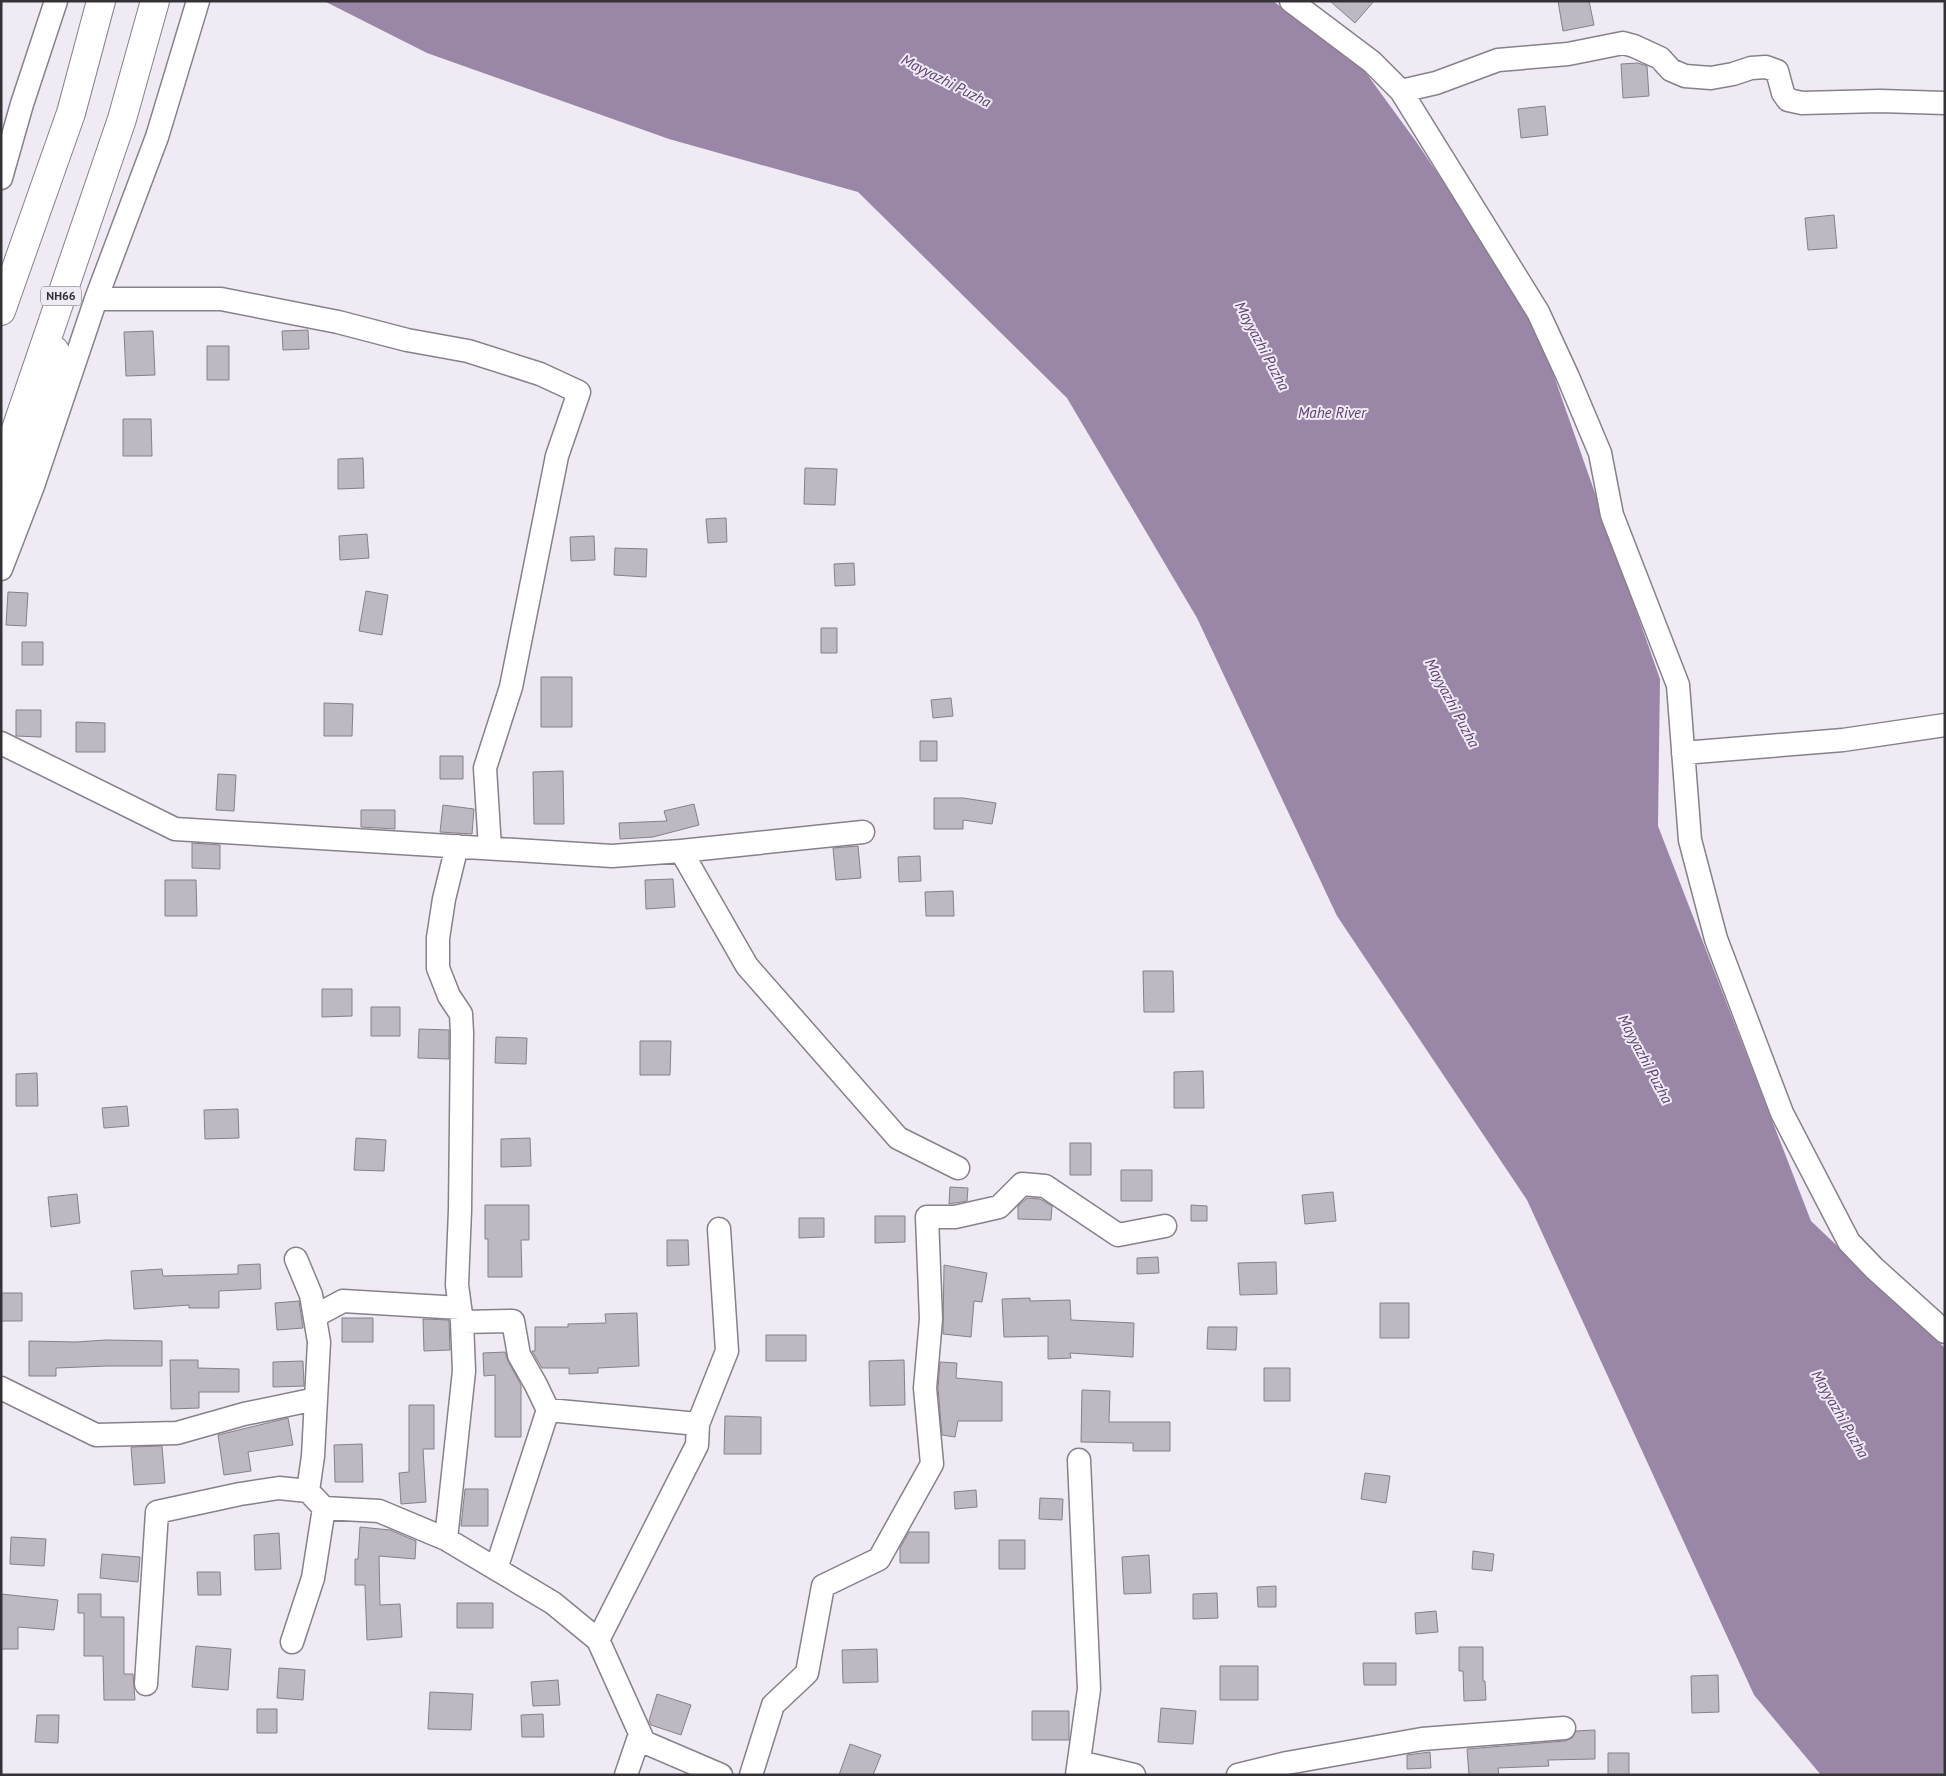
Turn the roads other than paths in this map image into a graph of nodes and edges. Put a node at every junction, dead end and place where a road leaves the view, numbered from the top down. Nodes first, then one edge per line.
1 (56, 1) edge
2 (101, 1) edge
3 (156, 1) edge
4 (198, 1) edge
5 (1291, 1) edge
6 (1401, 91) junction
7 (1945, 103) edge
8 (1, 178) edge
9 (60, 299) junction
10 (96, 299) junction
11 (3, 305) edge
12 (1, 473) edge
13 (1, 530) edge
14 (1, 569) edge
15 (1945, 725) edge
16 (1, 743) edge
17 (1684, 753) junction
18 (863, 832) dead end
19 (457, 846) junction
20 (490, 848) junction
21 (681, 851) junction
22 (958, 1168) dead end
23 (1165, 1226) dead end
24 (719, 1229) dead end
25 (296, 1260) dead end
26 (461, 1315) junction
27 (315, 1316) junction
28 (1945, 1332) edge
29 (1, 1388) edge
30 (316, 1399) junction
31 (548, 1410) junction
32 (698, 1424) junction
33 (1079, 1460) dead end
34 (308, 1490) junction
35 (324, 1508) junction
36 (446, 1539) junction
37 (496, 1569) junction
38 (598, 1640) junction
39 (292, 1642) dead end
40 (146, 1684) dead end
41 (1564, 1728) dead end
42 (640, 1734) junction
43 (1078, 1769) edge
44 (626, 1775) edge
45 (721, 1775) edge
46 (751, 1775) edge
47 (1134, 1775) edge
48 (1238, 1775) edge

1 - 8 street
2 - 11 highway
3 - 9 highway, NH66
4 - 10 street
5 - 6 street
6 - 7 street
6 - 17 street
9 - 12 highway, NH66
9 - 13 highway
10 - 14 street
10 - 20 street
15 - 17 street
16 - 19 street
17 - 28 street
18 - 21 street
19 - 20 street
19 - 26 street
20 - 21 street
21 - 22 street
23 - 46 street
24 - 32 street
25 - 27 street
26 - 27 street
26 - 31 street
26 - 36 street
27 - 30 street
29 - 30 street
30 - 34 street
31 - 32 street
31 - 37 street
32 - 38 street
33 - 43 street
34 - 35 street
34 - 40 street
35 - 36 street
35 - 39 street
36 - 37 street
37 - 38 street
38 - 42 street
41 - 48 street
42 - 44 street
42 - 45 street
43 - 47 street

